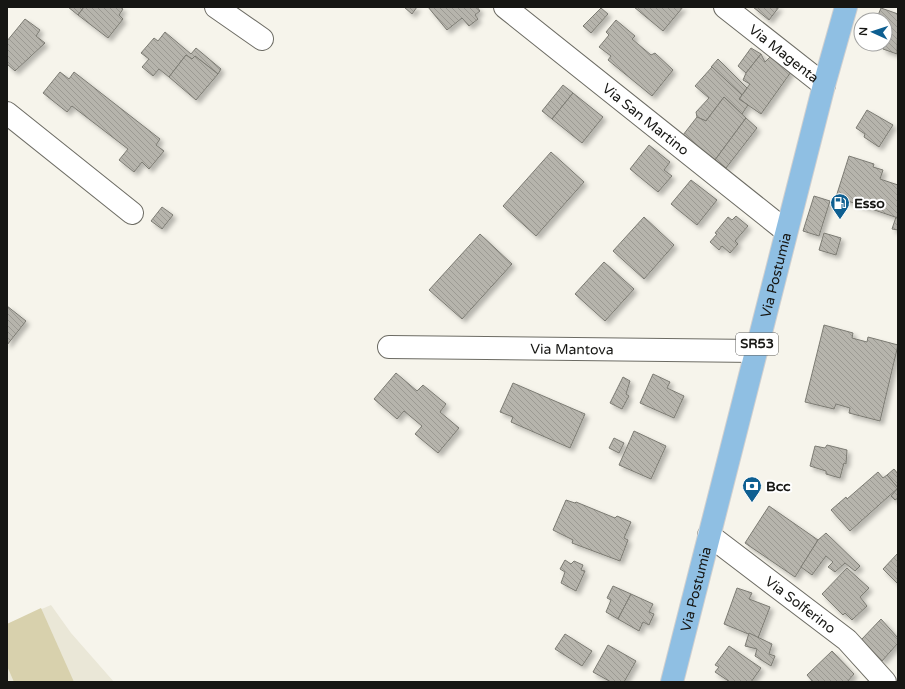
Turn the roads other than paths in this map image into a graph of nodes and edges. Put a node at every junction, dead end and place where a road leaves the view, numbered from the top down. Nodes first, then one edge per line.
1 (216, 7) edge
2 (505, 7) edge
3 (725, 7) edge
4 (846, 7) edge
5 (262, 39) dead end
6 (824, 85) junction
7 (7, 113) edge
8 (132, 213) dead end
9 (786, 231) junction
10 (389, 347) dead end
11 (756, 351) junction
12 (709, 535) junction
13 (672, 682) edge
14 (885, 682) edge

1 - 5 street
2 - 9 street, Via San Martino
3 - 6 street, Via Magenta
4 - 6 main road, Via Postumia / SR53
6 - 9 main road, Via Postumia / SR53
7 - 8 street
9 - 11 main road, Via Postumia / SR53
10 - 11 street, Via Mantova
11 - 12 main road, Via Postumia / SR53
12 - 13 main road, Via Postumia / SR53
12 - 14 street, Via Solferino

